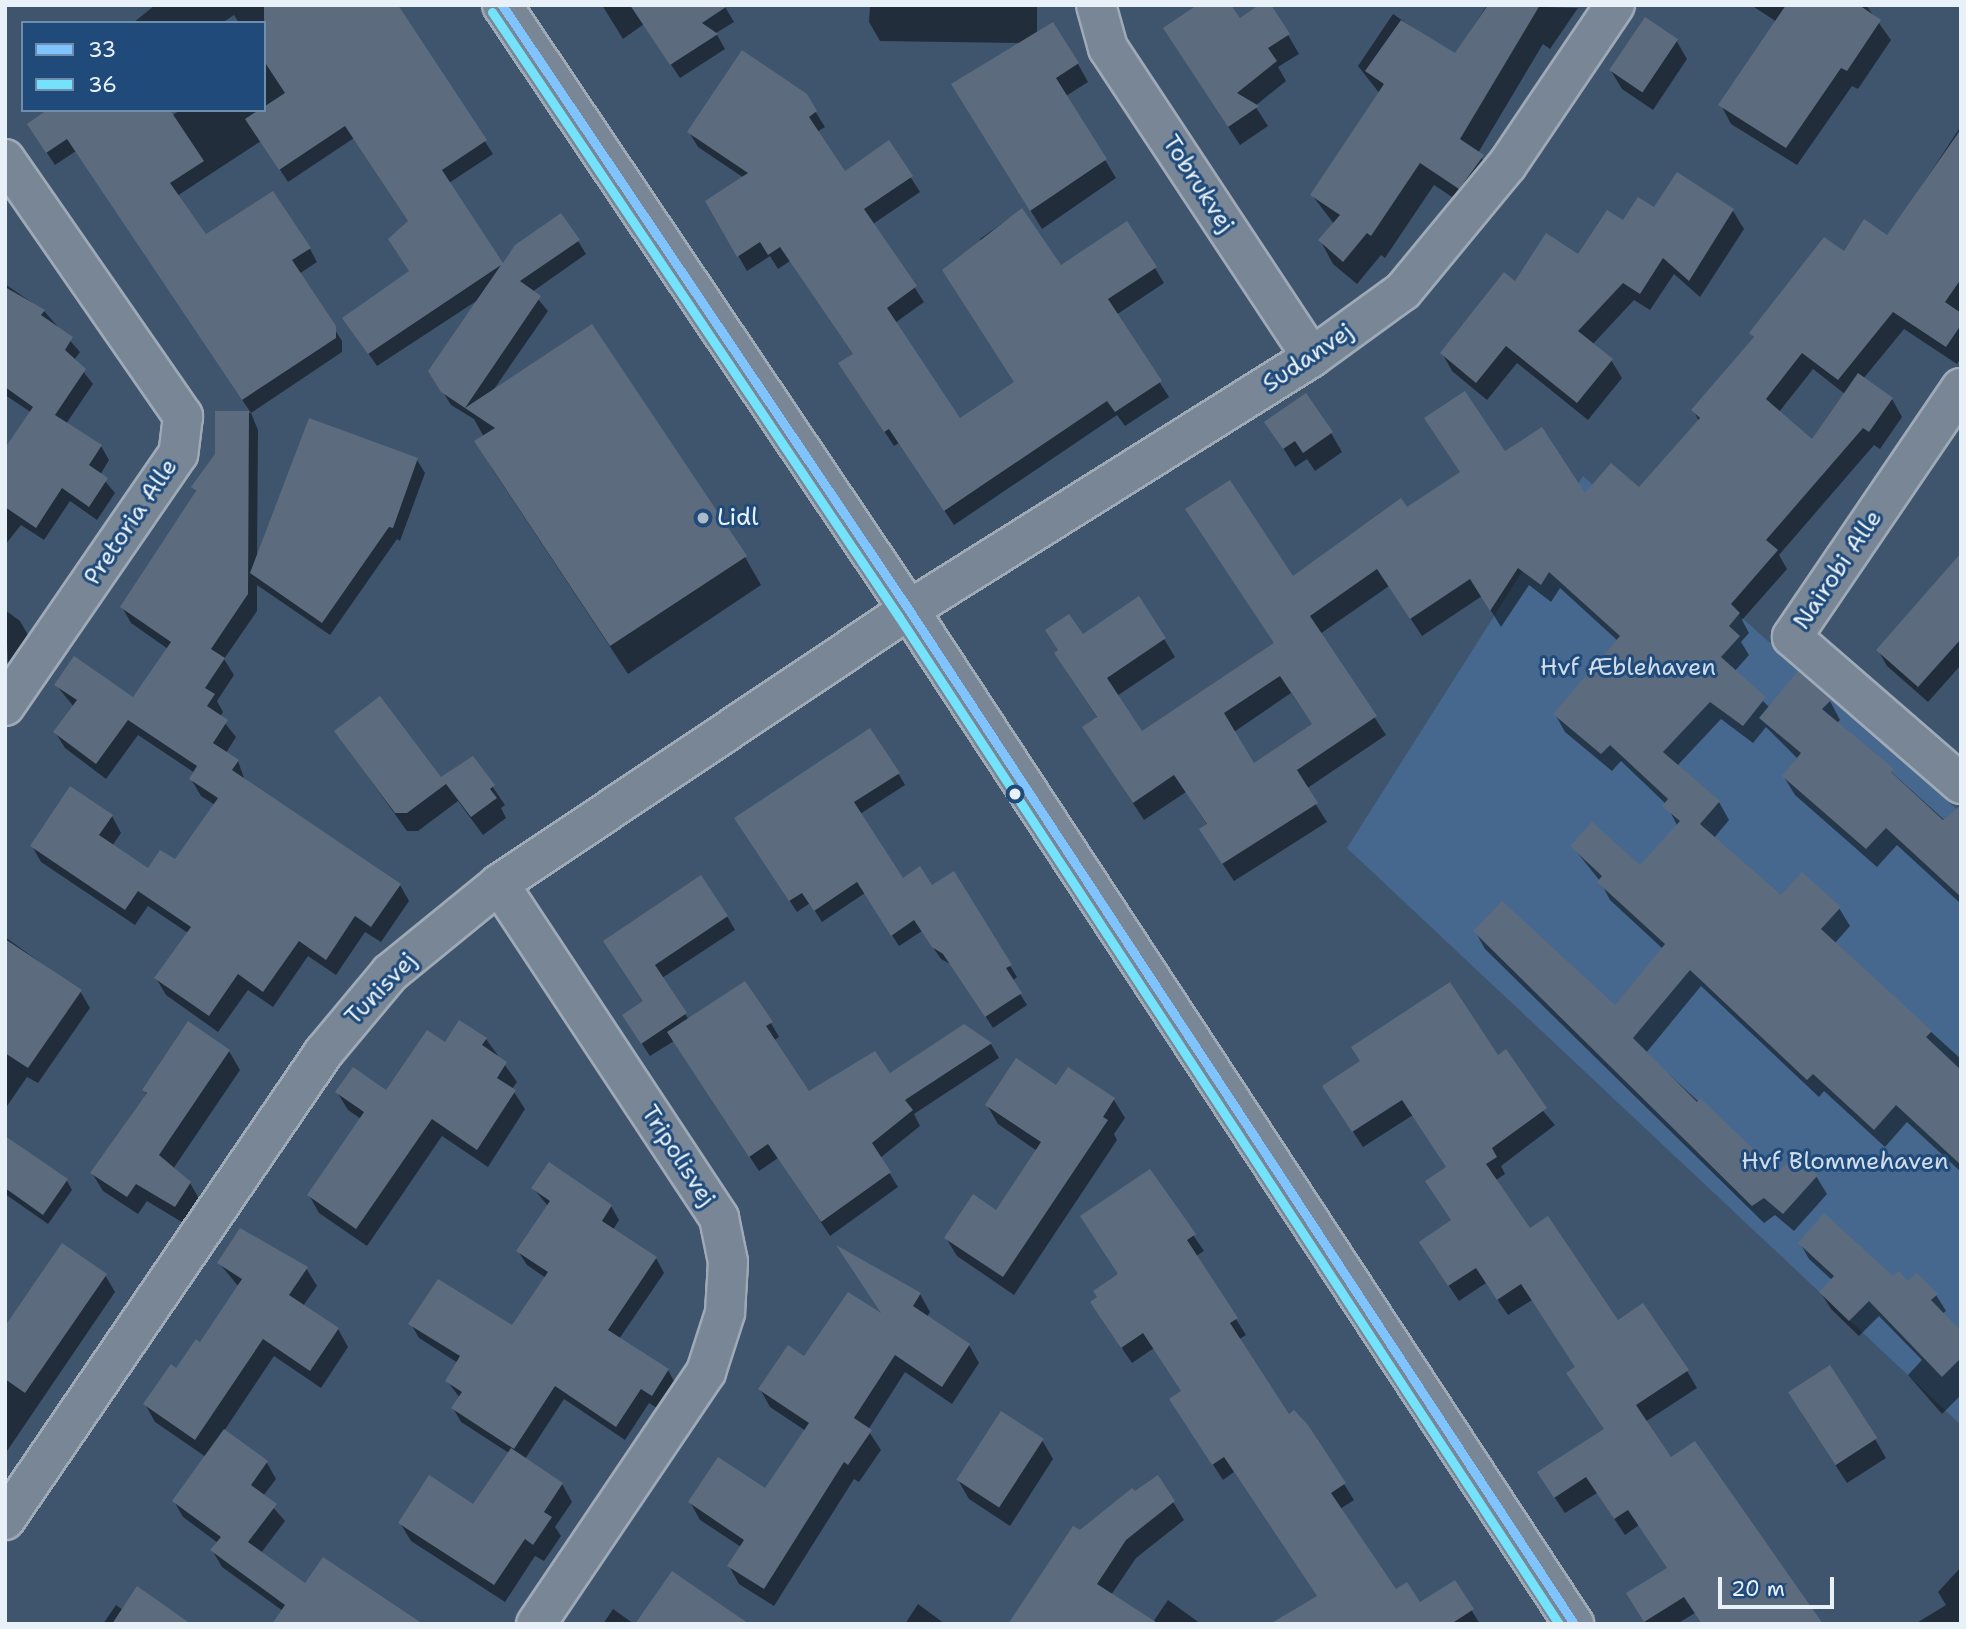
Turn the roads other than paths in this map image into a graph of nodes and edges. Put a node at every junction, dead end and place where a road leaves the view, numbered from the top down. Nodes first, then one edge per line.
1 (502, 5) edge
2 (1096, 5) edge
3 (1615, 5) edge
4 (5, 159) edge
5 (1312, 358) junction
6 (1961, 388) edge
7 (909, 610) junction
8 (5, 706) edge
9 (1961, 784) edge
10 (499, 884) junction
11 (5, 1520) edge
12 (536, 1624) edge
13 (1574, 1624) edge

1 - 7 street
2 - 5 street, Tobrukvej
3 - 5 street, Sudanvej
4 - 8 street, Pretoria Alle
5 - 7 street, Sudanvej
6 - 9 street, Nairobi Alle
7 - 10 street, Tunisvej
7 - 13 street
10 - 11 street, Tunisvej
10 - 12 street, Tripolisvej

